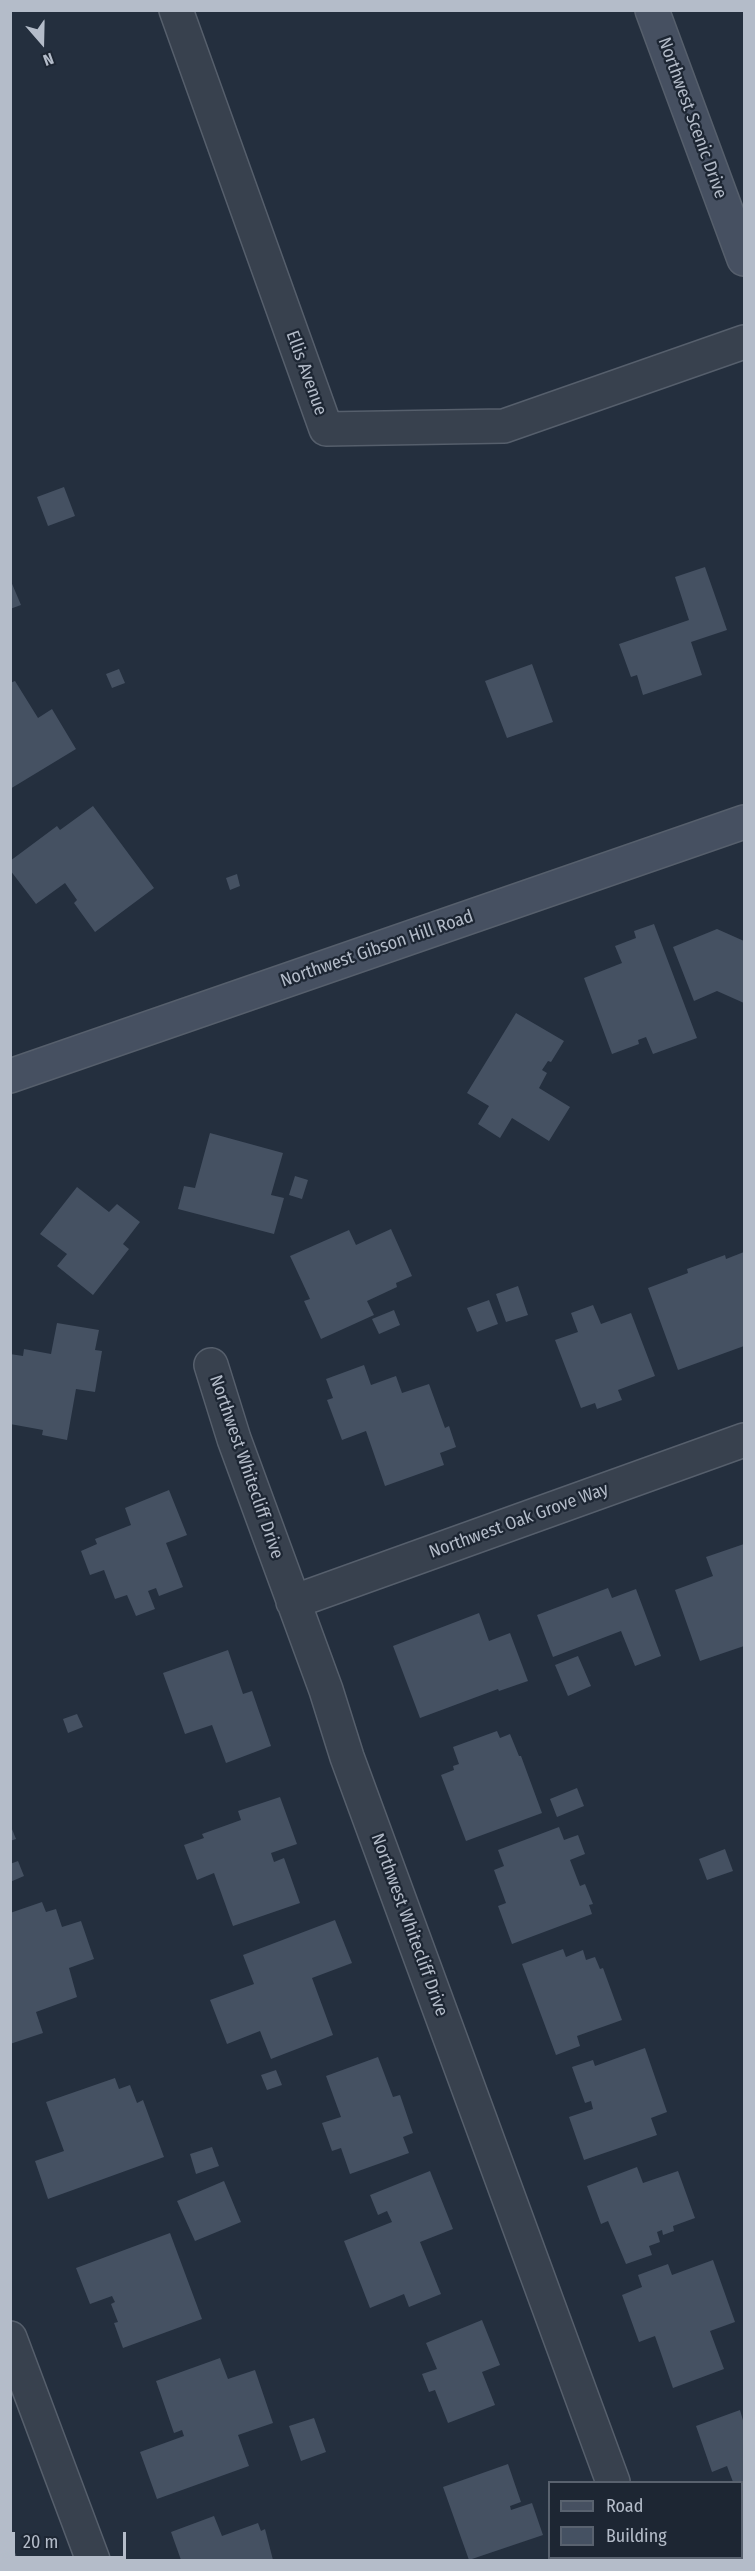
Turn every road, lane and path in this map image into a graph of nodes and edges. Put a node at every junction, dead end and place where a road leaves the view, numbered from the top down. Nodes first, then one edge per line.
1 (176, 10) edge
2 (652, 10) edge
3 (744, 259) edge
4 (744, 342) edge
5 (744, 822) edge
6 (10, 1076) edge
7 (211, 1365) dead end
8 (744, 1440) edge
9 (293, 1602) junction
10 (10, 2338) edge
11 (613, 2481) edge
12 (93, 2560) edge

1 - 4 street, Ellis Avenue
2 - 3 main road, Northwest Scenic Drive
5 - 6 main road, Northwest Gibson Hill Road
7 - 9 street, Northwest Whitecliff Drive
8 - 9 street, Northwest Oak Grove Way
9 - 11 street, Northwest Whitecliff Drive
10 - 12 street

